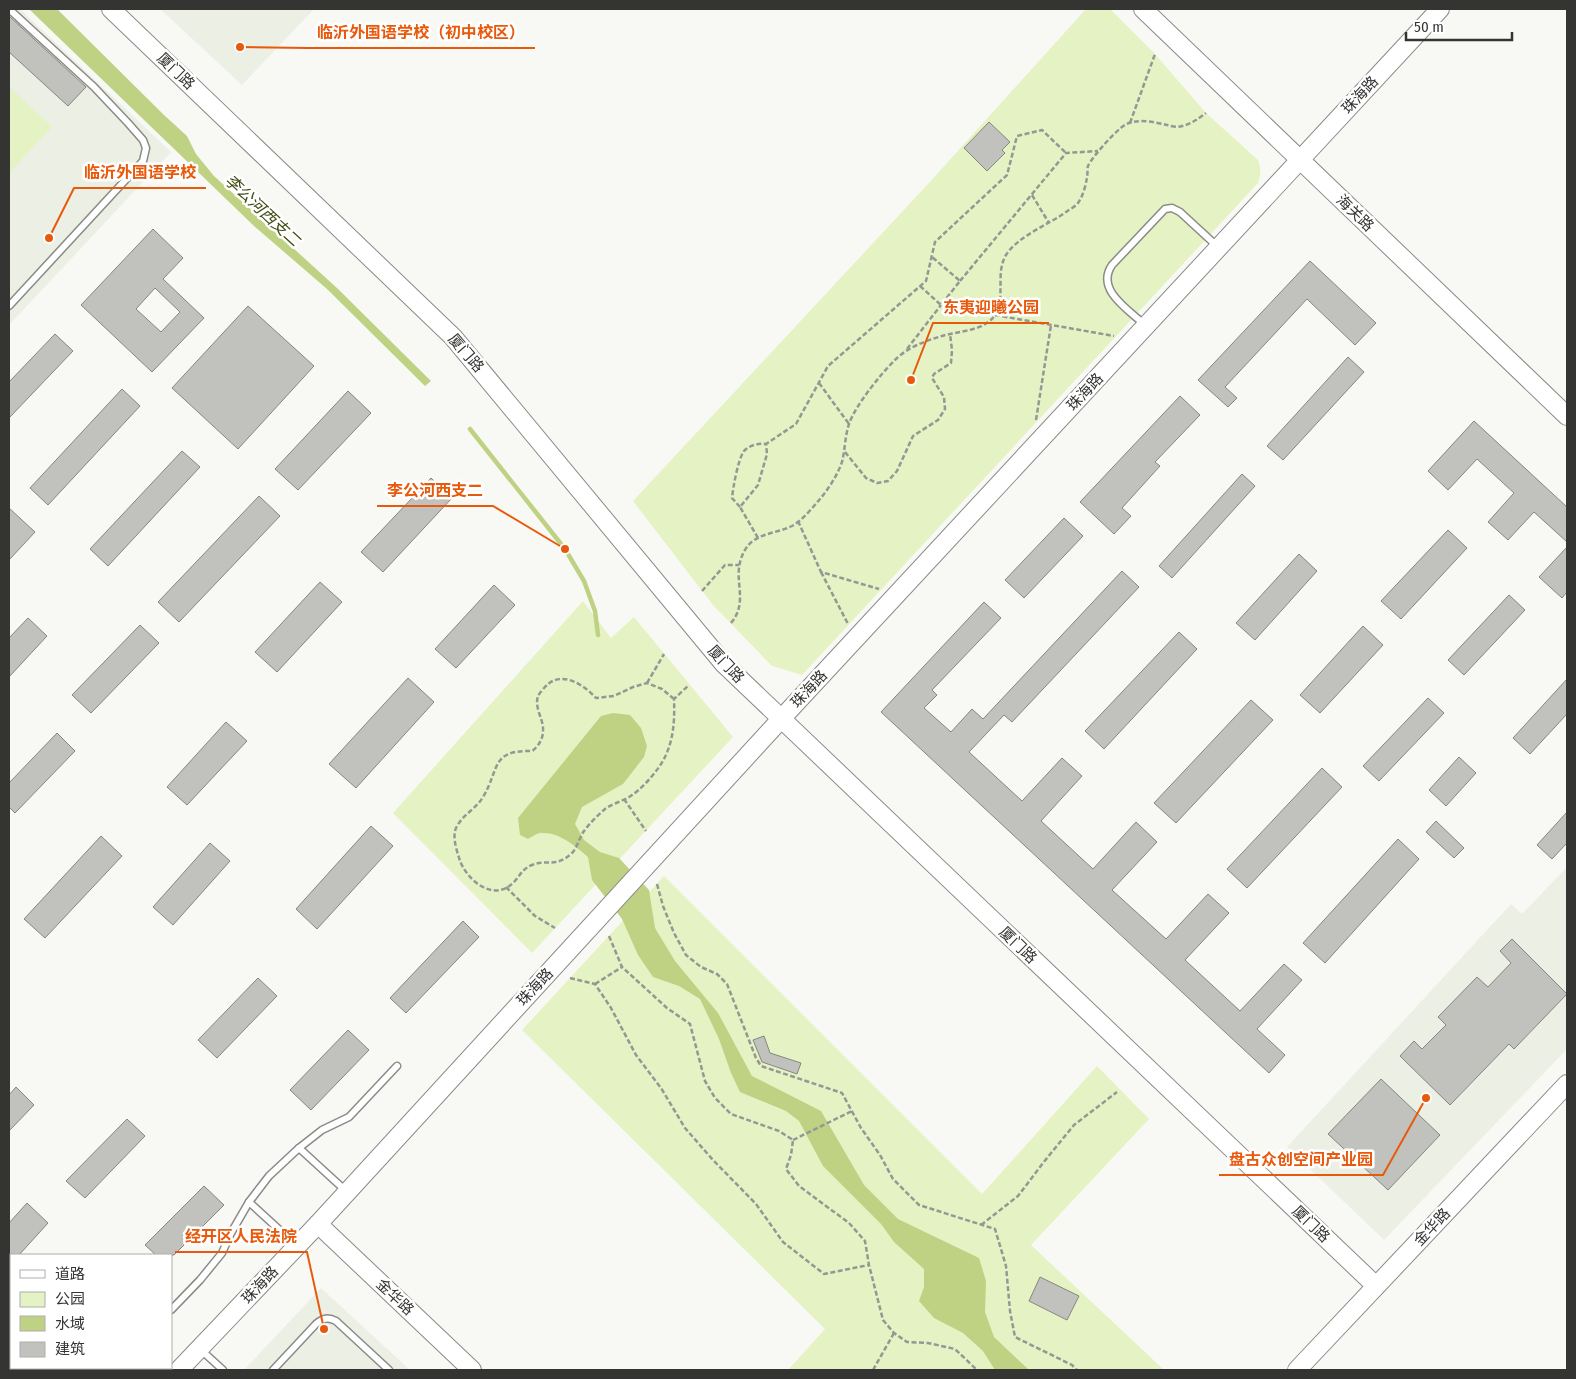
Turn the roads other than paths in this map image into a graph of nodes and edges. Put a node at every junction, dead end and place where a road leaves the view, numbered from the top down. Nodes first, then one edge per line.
1 (9, 9) edge
2 (111, 9) edge
3 (1143, 9) edge
4 (1440, 9) edge
5 (1300, 161) junction
6 (1219, 248) junction
7 (9, 306) edge
8 (1146, 326) junction
9 (1567, 416) edge
10 (782, 719) junction
11 (398, 1066) dead end
12 (1567, 1084) edge
13 (299, 1148) junction
14 (347, 1192) junction
15 (249, 1202) junction
16 (318, 1224) junction
17 (297, 1246) junction
18 (1376, 1286) junction
19 (172, 1309) edge
20 (200, 1348) junction
21 (279, 1365) junction
22 (179, 1370) edge
23 (223, 1370) edge
24 (274, 1370) edge
25 (285, 1370) edge
26 (389, 1370) edge
27 (471, 1370) edge
28 (1297, 1370) edge

1 - 7 lane
2 - 10 street, 厦门路
3 - 5 street, 海关路
4 - 5 street, 珠海路
5 - 6 street, 珠海路
5 - 9 street, 海关路
6 - 8 street, 珠海路
6 - 8 lane
8 - 10 street, 珠海路
10 - 14 street, 珠海路
10 - 18 street, 厦门路
11 - 13 lane
12 - 18 street, 金华路
13 - 14 lane
13 - 15 lane
14 - 16 street, 珠海路
15 - 17 lane
15 - 19 lane
16 - 17 street, 珠海路
16 - 27 street, 金华路
17 - 20 street, 珠海路
18 - 28 street, 金华路
20 - 22 street, 珠海路
20 - 23 lane
21 - 24 lane
21 - 25 lane
21 - 26 lane

